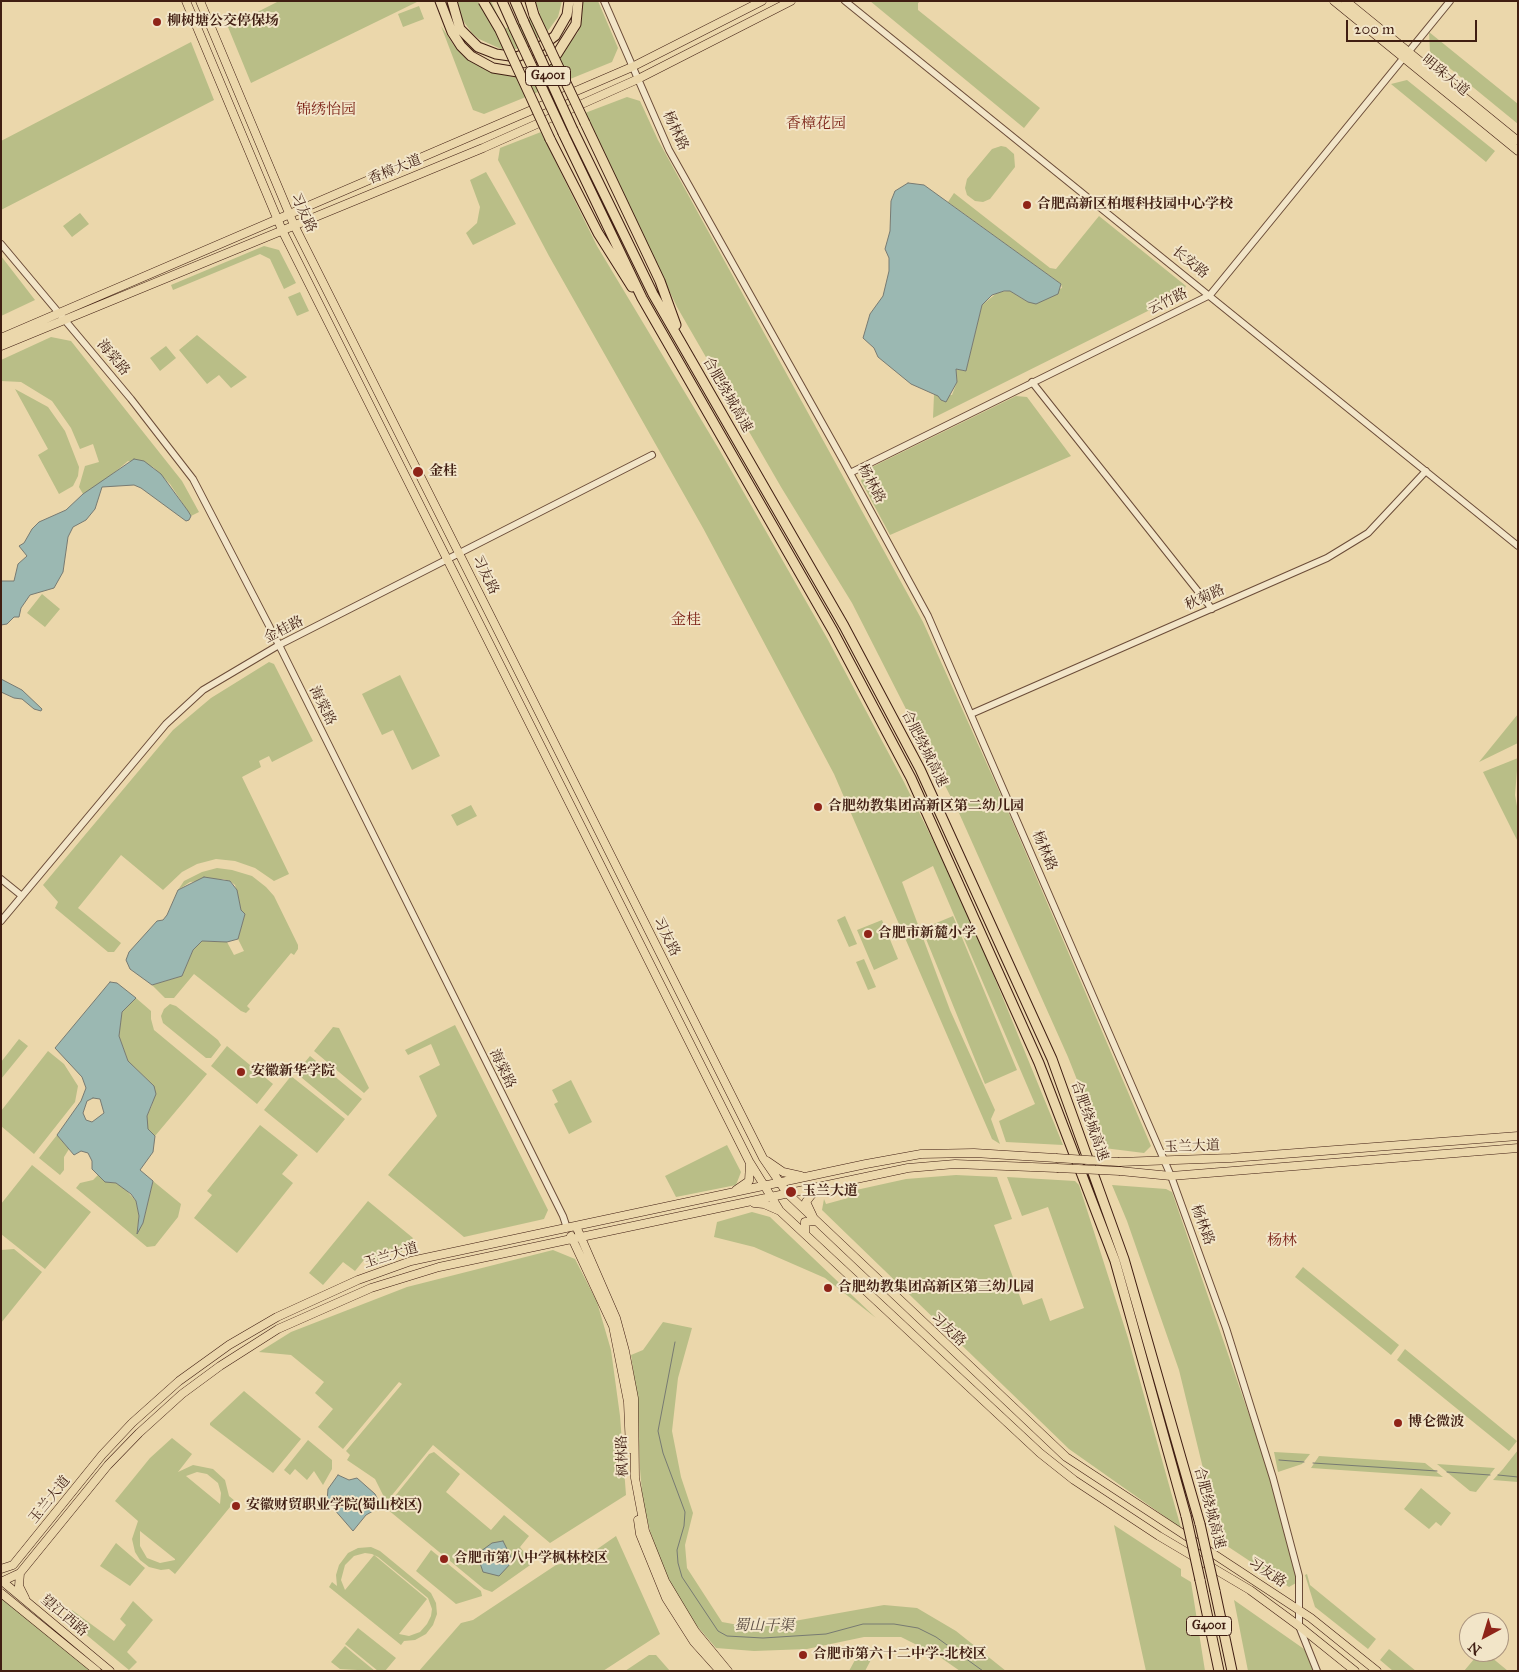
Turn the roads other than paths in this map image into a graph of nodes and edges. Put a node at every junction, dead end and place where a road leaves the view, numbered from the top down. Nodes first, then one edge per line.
1 (186, 1) edge
2 (200, 1) edge
3 (440, 1) edge
4 (452, 1) edge
5 (483, 1) edge
6 (502, 1) edge
7 (515, 1) edge
8 (530, 1) edge
9 (569, 1) edge
10 (578, 1) edge
11 (604, 1) edge
12 (762, 1) edge
13 (791, 1) edge
14 (845, 1) edge
15 (1334, 1) edge
16 (1346, 1) edge
17 (1450, 1) edge
18 (1406, 55) junction
19 (632, 67) junction
20 (638, 80) junction
21 (1518, 141) edge
22 (1518, 151) edge
23 (290, 215) junction
24 (278, 220) junction
25 (294, 225) junction
26 (282, 230) junction
27 (1, 244) edge
28 (1210, 295) junction
29 (61, 317) junction
30 (1, 338) edge
31 (1, 346) edge
32 (683, 346) junction
33 (672, 351) junction
34 (1032, 382) junction
35 (652, 455) dead end
36 (1426, 471) junction
37 (850, 473) junction
38 (1518, 546) edge
39 (460, 554) junction
40 (449, 559) junction
41 (1212, 608) junction
42 (279, 645) junction
43 (971, 714) junction
44 (1, 879) edge
45 (22, 896) junction
46 (1, 921) edge
47 (1518, 1136) edge
48 (1515, 1144) edge
49 (763, 1158) junction
50 (1164, 1160) junction
51 (750, 1161) junction
52 (820, 1174) junction
53 (1171, 1176) junction
54 (806, 1177) junction
55 (779, 1182) junction
56 (834, 1183) junction
57 (764, 1186) junction
58 (822, 1186) junction
59 (732, 1192) junction
60 (787, 1194) junction
61 (771, 1197) junction
62 (747, 1202) junction
63 (736, 1204) junction
64 (780, 1211) junction
65 (563, 1216) junction
66 (815, 1221) junction
67 (576, 1226) junction
68 (567, 1228) junction
69 (804, 1233) junction
70 (581, 1237) junction
71 (572, 1239) junction
72 (24, 1551) junction
73 (33, 1557) junction
74 (13, 1565) junction
75 (1, 1569) edge
76 (20, 1573) junction
77 (2, 1582) edge
78 (1, 1592) edge
79 (32, 1605) junction
80 (19, 1607) junction
81 (1298, 1608) junction
82 (1299, 1626) junction
83 (97, 1671) edge
84 (110, 1671) edge
85 (720, 1671) edge
86 (728, 1671) edge
87 (1219, 1671) edge
88 (1232, 1671) edge
89 (1317, 1671) edge
90 (1354, 1671) edge
91 (1377, 1671) edge

1 - 24 main road, 习友路
2 - 23 main road, 习友路
3 - 10 highway
4 - 9 highway
5 - 33 highway, bridge
6 - 33 highway, 合肥绕城高速 / G4001, bridge
7 - 32 highway, 合肥绕城高速 / G4001, bridge
8 - 32 highway, bridge
11 - 19 street, 杨林路
12 - 19 main road, 香樟大道
13 - 20 main road, 香樟大道
14 - 28 street, 长安路
15 - 18 main road, 明珠大道
16 - 18 main road, 明珠大道
17 - 18 street, 云竹路
18 - 21 main road, 明珠大道
18 - 22 main road, 明珠大道
18 - 28 street, 云竹路
19 - 20 street, 杨林路
19 - 23 main road, 香樟大道
20 - 25 main road, 香樟大道
20 - 37 street, 杨林路
23 - 24 main road, 香樟大道
23 - 25 main road, 习友路
24 - 26 main road, 习友路
24 - 29 main road, 香樟大道
25 - 26 main road, 香樟大道
25 - 39 main road, 习友路
26 - 29 main road, 香樟大道
26 - 40 main road, 习友路
27 - 29 street, 海棠路
28 - 34 street, 云竹路
28 - 36 street, 长安路
29 - 30 main road, 香樟大道
29 - 31 main road, 香樟大道
29 - 42 street, 海棠路
32 - 88 highway, 合肥绕城高速 / G4001, bridge
33 - 87 highway, 合肥绕城高速 / G4001, bridge
34 - 37 street, 云竹路
34 - 41 street
35 - 39 street, 金桂路
36 - 38 street, 长安路
36 - 41 street, 秋菊路
37 - 43 street, 杨林路
39 - 40 street, 金桂路
39 - 49 main road, 习友路
40 - 42 street, 金桂路
40 - 51 main road, 习友路
41 - 43 street, 秋菊路
42 - 45 street, 金桂路
42 - 65 street, 海棠路
43 - 50 street, 杨林路
44 - 45 street
45 - 46 street, 金桂路
47 - 50 main road, 玉兰大道
48 - 53 main road, 玉兰大道
49 - 54 main road
49 - 55 main road, 习友路
50 - 52 main road, 玉兰大道, bridge
50 - 53 street, 杨林路
51 - 57 main road, 习友路
51 - 59 main road
52 - 54 main road, 玉兰大道
52 - 58 main road
53 - 56 main road, 玉兰大道, bridge
53 - 81 street, 杨林路
54 - 55 main road, 玉兰大道
55 - 57 main road, 玉兰大道
55 - 60 main road, 习友路
56 - 58 main road, 玉兰大道
56 - 66 main road
57 - 59 main road, 玉兰大道
57 - 61 main road, 习友路
58 - 60 main road, 玉兰大道
59 - 63 main road
59 - 67 main road, 玉兰大道
60 - 61 main road, 玉兰大道
60 - 66 main road, 习友路
61 - 62 main road, 玉兰大道
61 - 64 main road, 习友路
62 - 63 main road, 玉兰大道
62 - 64 main road
63 - 70 main road, 玉兰大道
64 - 69 main road, 习友路
65 - 67 street, 海棠路
65 - 68 street, 海棠路
66 - 69 main road
66 - 81 main road, 习友路
67 - 68 main road, 玉兰大道
67 - 70 main road, 枫林路
68 - 71 main road, 枫林路
68 - 72 main road, 玉兰大道
69 - 82 main road, 习友路
70 - 71 main road, 玉兰大道
70 - 86 main road, 枫林路
71 - 73 main road, 玉兰大道
71 - 85 main road, 枫林路
72 - 73 main road
72 - 74 main road, 玉兰大道
73 - 76 main road, 玉兰大道
74 - 75 main road
74 - 77 main road, 玉兰大道
76 - 77 main road, 玉兰大道
76 - 79 main road
77 - 79 main road, 望江西路
77 - 80 main road
78 - 80 main road, 望江西路
79 - 84 main road, 望江西路
80 - 83 main road, 望江西路
81 - 82 street, 杨林路
81 - 91 main road, 习友路
82 - 89 street, 杨林路
82 - 90 main road, 习友路

